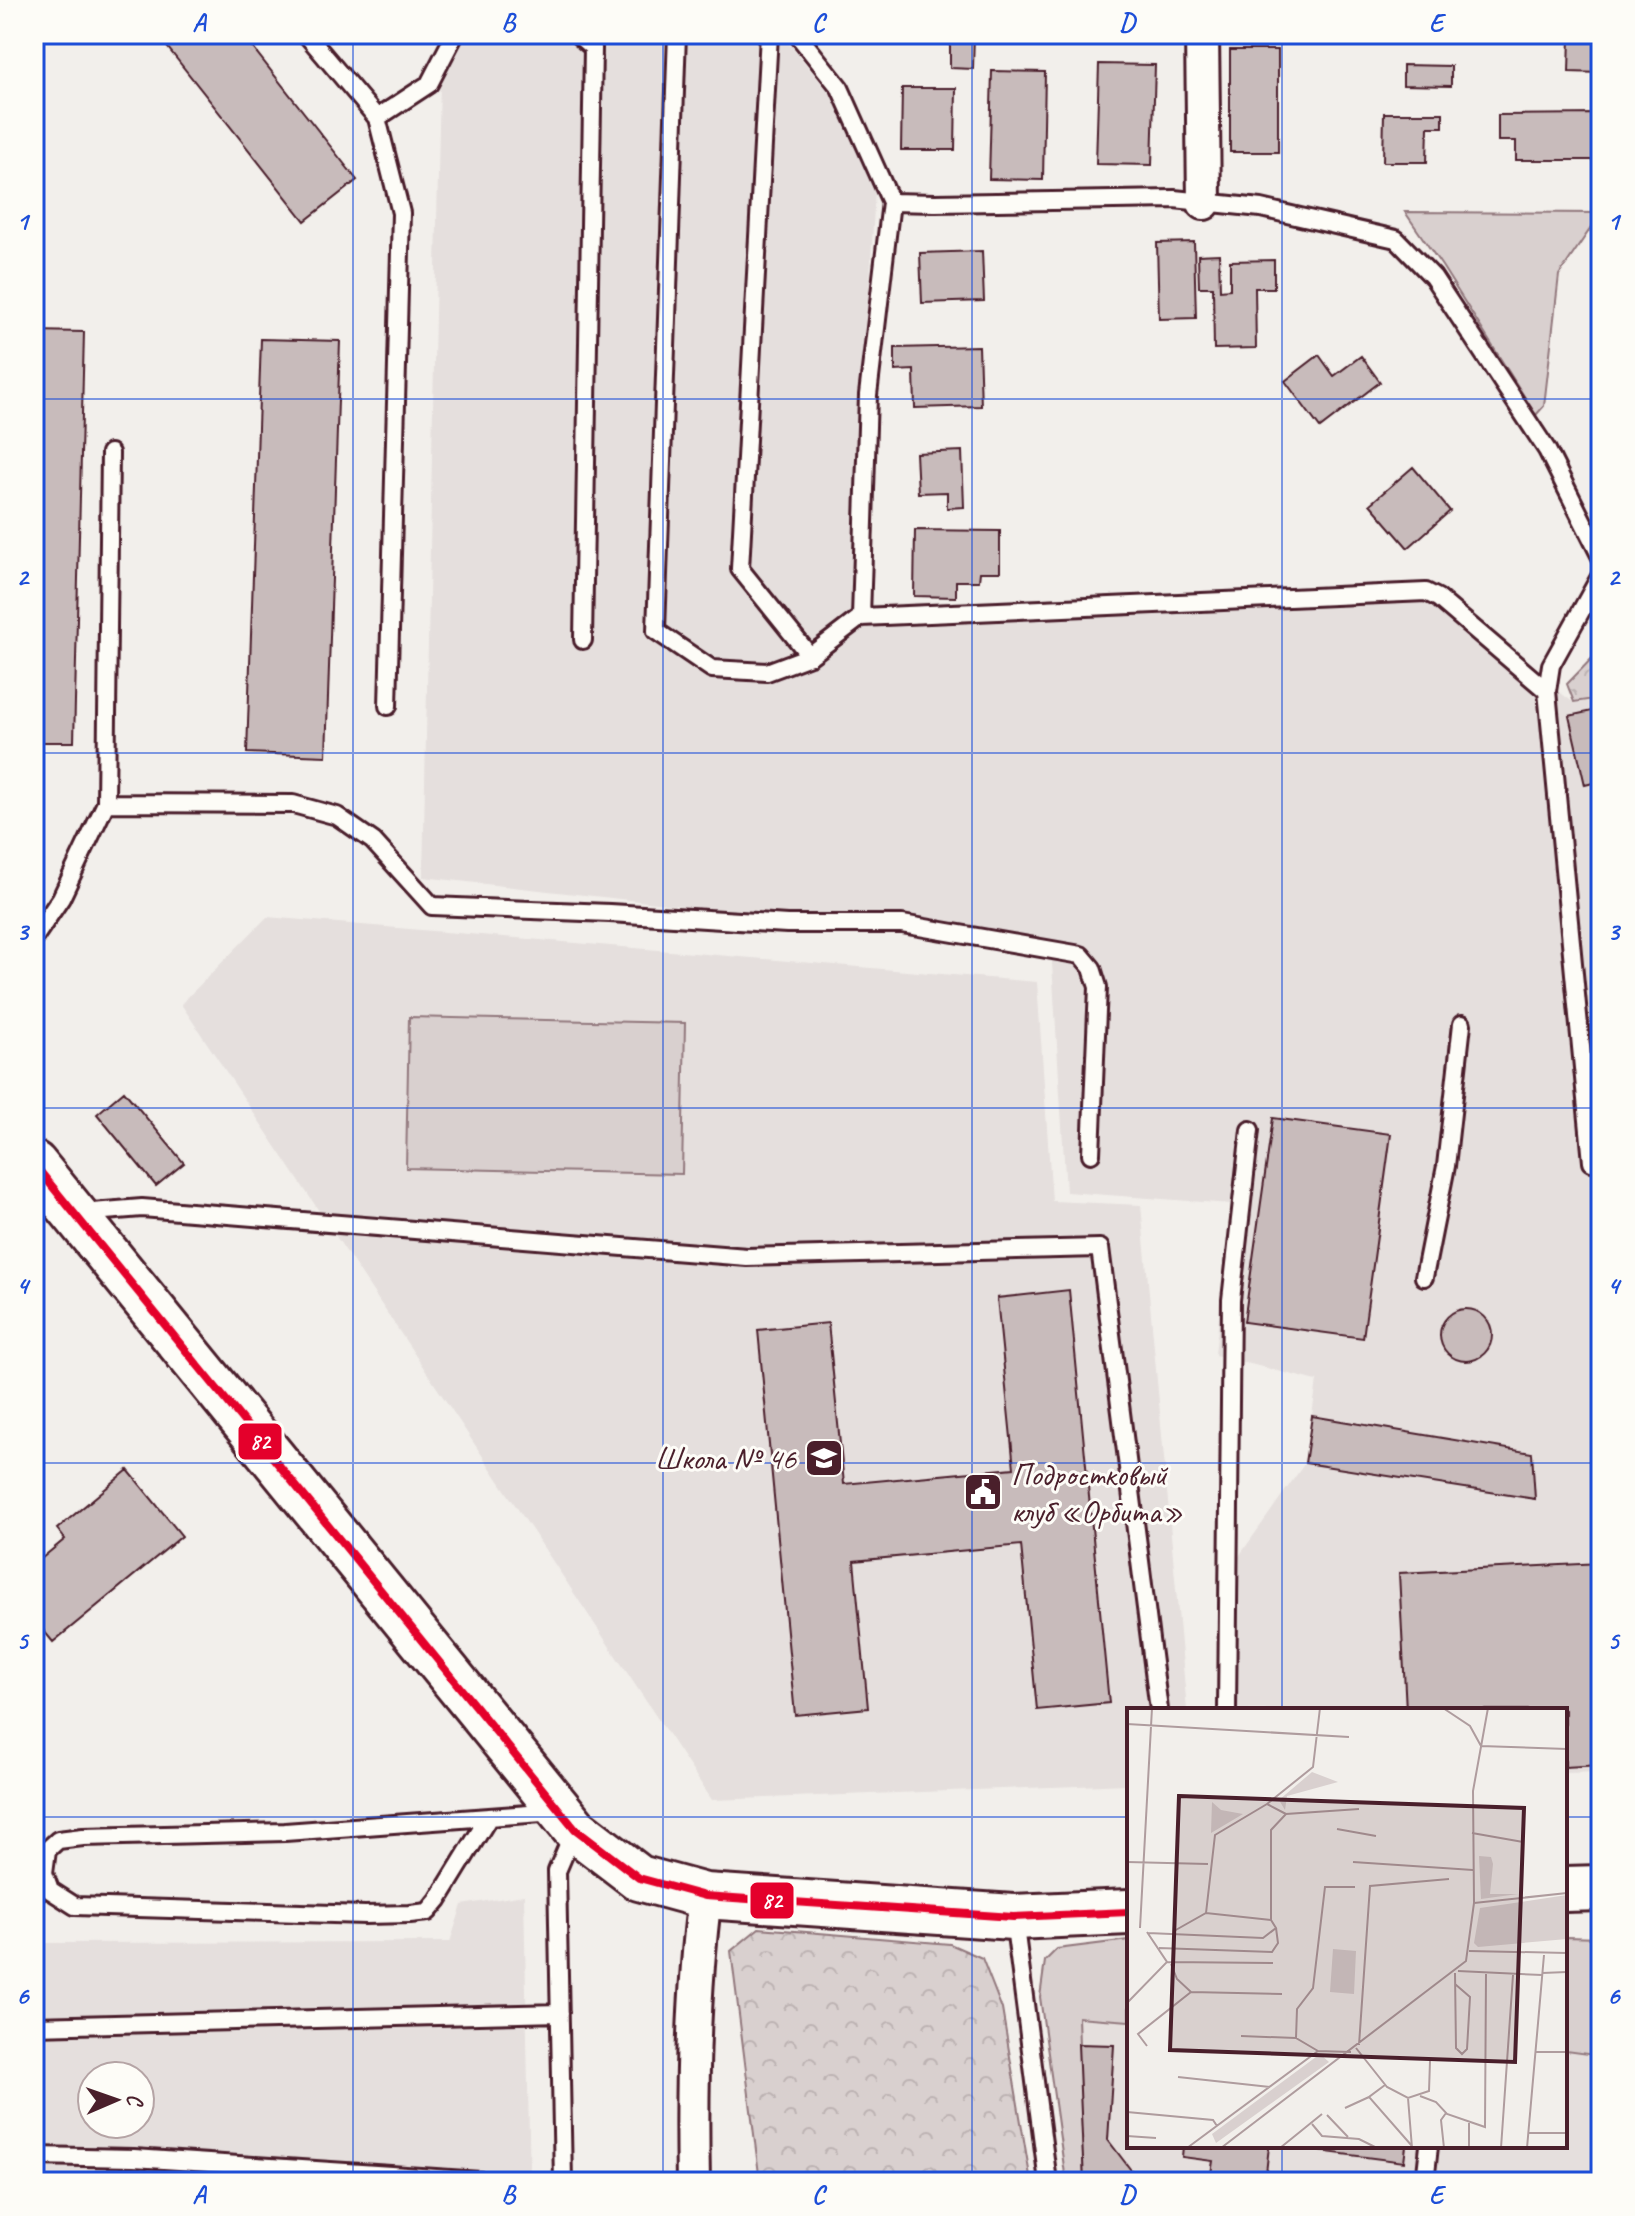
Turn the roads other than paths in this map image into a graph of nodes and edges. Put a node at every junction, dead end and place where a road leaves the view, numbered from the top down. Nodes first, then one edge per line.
1 (306, 34) edge
2 (455, 34) edge
3 (577, 34) edge
4 (677, 34) edge
5 (769, 34) edge
6 (797, 34) edge
7 (1202, 34) edge
8 (377, 118) junction
9 (891, 202) junction
10 (1204, 203) junction
11 (110, 453) dead end
12 (1601, 557) edge
13 (1601, 575) edge
14 (861, 617) junction
15 (583, 640) dead end
16 (810, 656) junction
17 (1547, 691) junction
18 (388, 706) dead end
19 (106, 803) junction
20 (34, 938) edge
21 (1462, 1024) dead end
22 (1250, 1130) dead end
23 (1091, 1154) dead end
24 (1592, 1162) dead end
25 (50, 1196) edge
26 (1424, 1277) dead end
27 (1159, 1708) edge
28 (1227, 1708) edge
29 (489, 1817) junction
30 (568, 1820) junction
31 (1601, 1888) edge
32 (1567, 1889) edge
33 (705, 1896) junction
34 (1127, 1912) edge
35 (1013, 1917) junction
36 (560, 2013) junction
37 (34, 2026) edge
38 (1429, 2148) edge
39 (34, 2156) edge
40 (496, 2182) edge
41 (563, 2182) edge
42 (693, 2182) edge
43 (1048, 2182) edge
44 (1425, 2182) edge

1 - 8 lane
2 - 8 lane
3 - 15 lane
4 - 16 lane
5 - 16 lane
6 - 9 lane
7 - 10 street
8 - 18 lane
9 - 10 lane
9 - 14 lane
10 - 12 lane
11 - 19 lane
13 - 17 lane
14 - 16 lane
14 - 17 lane
17 - 24 lane
19 - 20 lane
19 - 23 lane
21 - 26 lane
22 - 28 lane
25 - 27 lane
25 - 30 street
29 - 29 lane
29 - 30 lane
30 - 33 street
30 - 36 lane
31 - 32 street
33 - 35 street
33 - 42 street
34 - 35 street
35 - 43 lane
36 - 37 lane
36 - 41 lane
38 - 44 lane
39 - 40 lane

